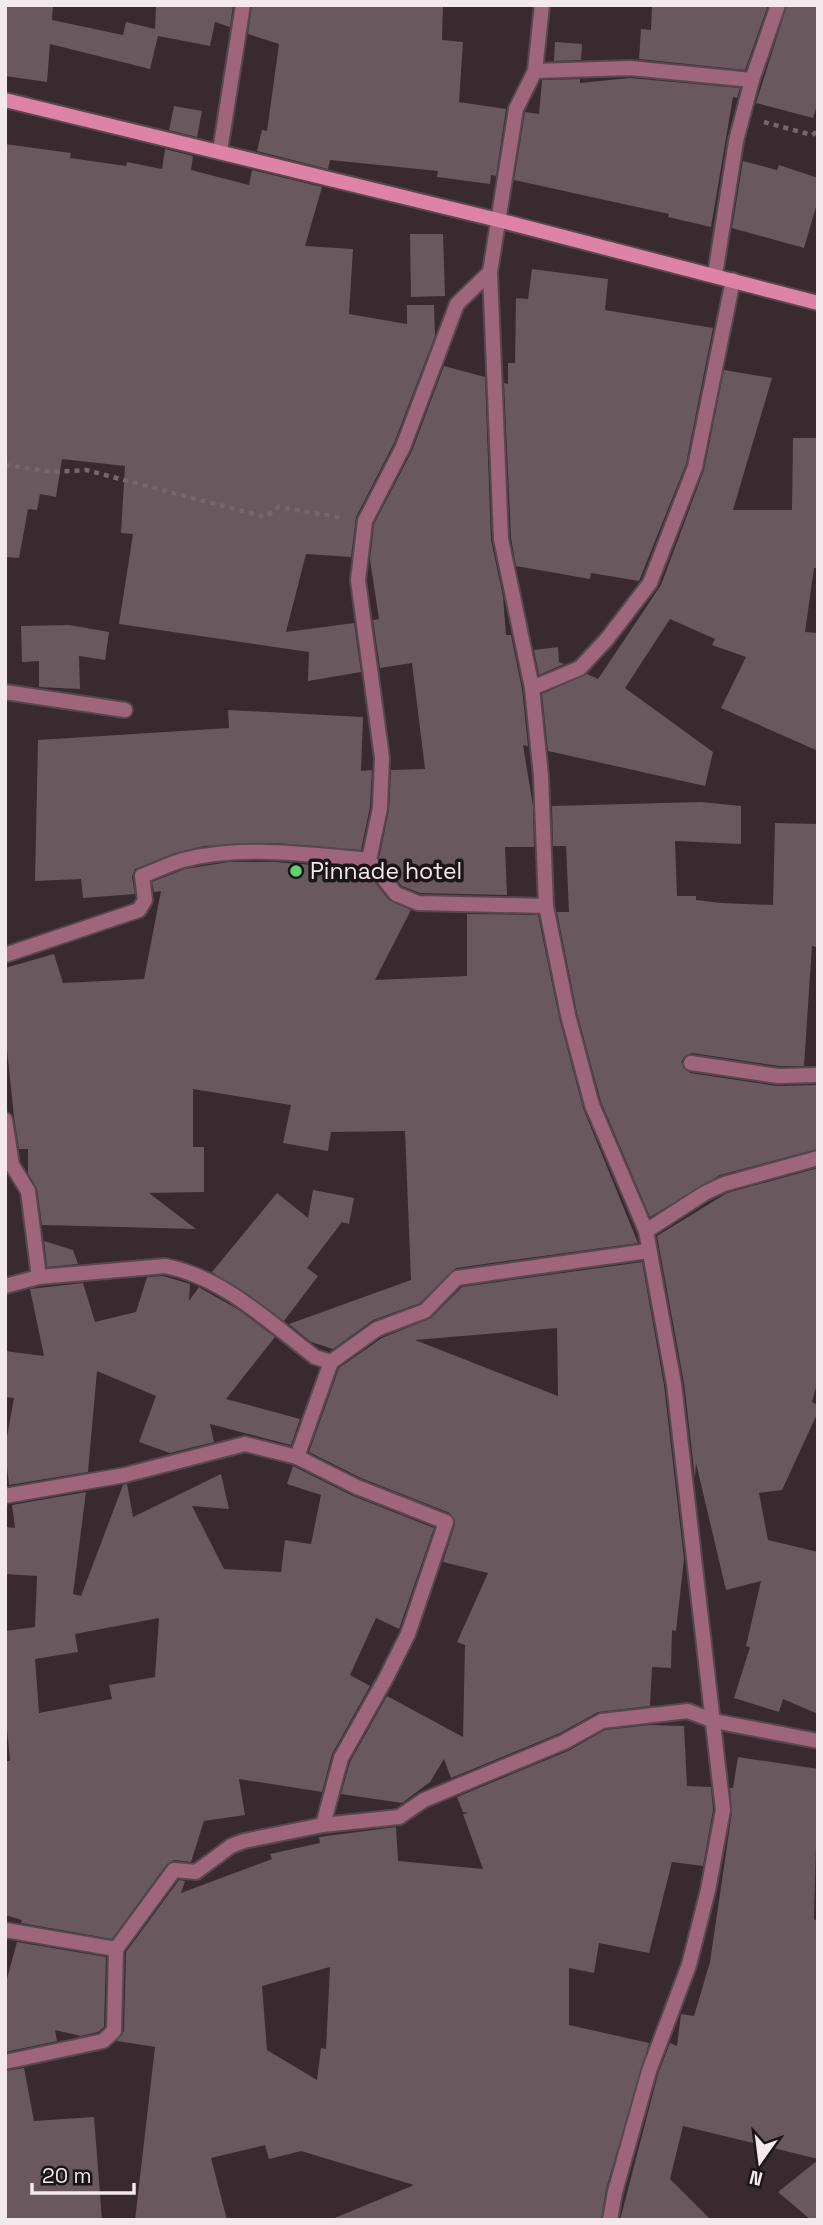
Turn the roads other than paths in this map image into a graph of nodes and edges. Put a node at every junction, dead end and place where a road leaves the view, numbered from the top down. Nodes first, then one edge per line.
1 (243, 5) edge
2 (542, 5) edge
3 (778, 5) edge
4 (535, 71) junction
5 (752, 80) junction
6 (5, 100) edge
7 (220, 151) junction
8 (498, 220) junction
9 (490, 272) junction
10 (715, 275) junction
11 (733, 280) junction
12 (818, 303) edge
13 (531, 688) junction
14 (5, 692) edge
15 (125, 710) dead end
16 (369, 860) junction
17 (546, 906) junction
18 (5, 955) edge
19 (691, 1063) dead end
20 (818, 1074) edge
21 (5, 1120) edge
22 (818, 1158) edge
23 (646, 1231) junction
24 (648, 1251) junction
25 (38, 1277) junction
26 (5, 1286) edge
27 (331, 1362) junction
28 (297, 1457) junction
29 (5, 1496) edge
30 (714, 1721) junction
31 (818, 1741) edge
32 (323, 1825) junction
33 (5, 1930) edge
34 (116, 1949) junction
35 (5, 2062) edge
36 (611, 2220) edge

1 - 7 street
2 - 4 street
3 - 5 street
4 - 5 street
4 - 8 street
5 - 10 street
6 - 7 street
7 - 8 street
8 - 9 street
8 - 10 street
9 - 13 street
9 - 16 street
10 - 11 street
11 - 12 street
11 - 13 street
13 - 17 street
14 - 15 street
16 - 17 street
16 - 18 street
17 - 23 street
19 - 20 street
21 - 25 street
22 - 23 street
23 - 24 street
24 - 27 street
24 - 30 street
25 - 26 street
25 - 27 street
27 - 28 street
28 - 29 street
28 - 32 street
30 - 31 street
30 - 32 street
30 - 36 street
32 - 34 street
33 - 34 street
34 - 35 street

